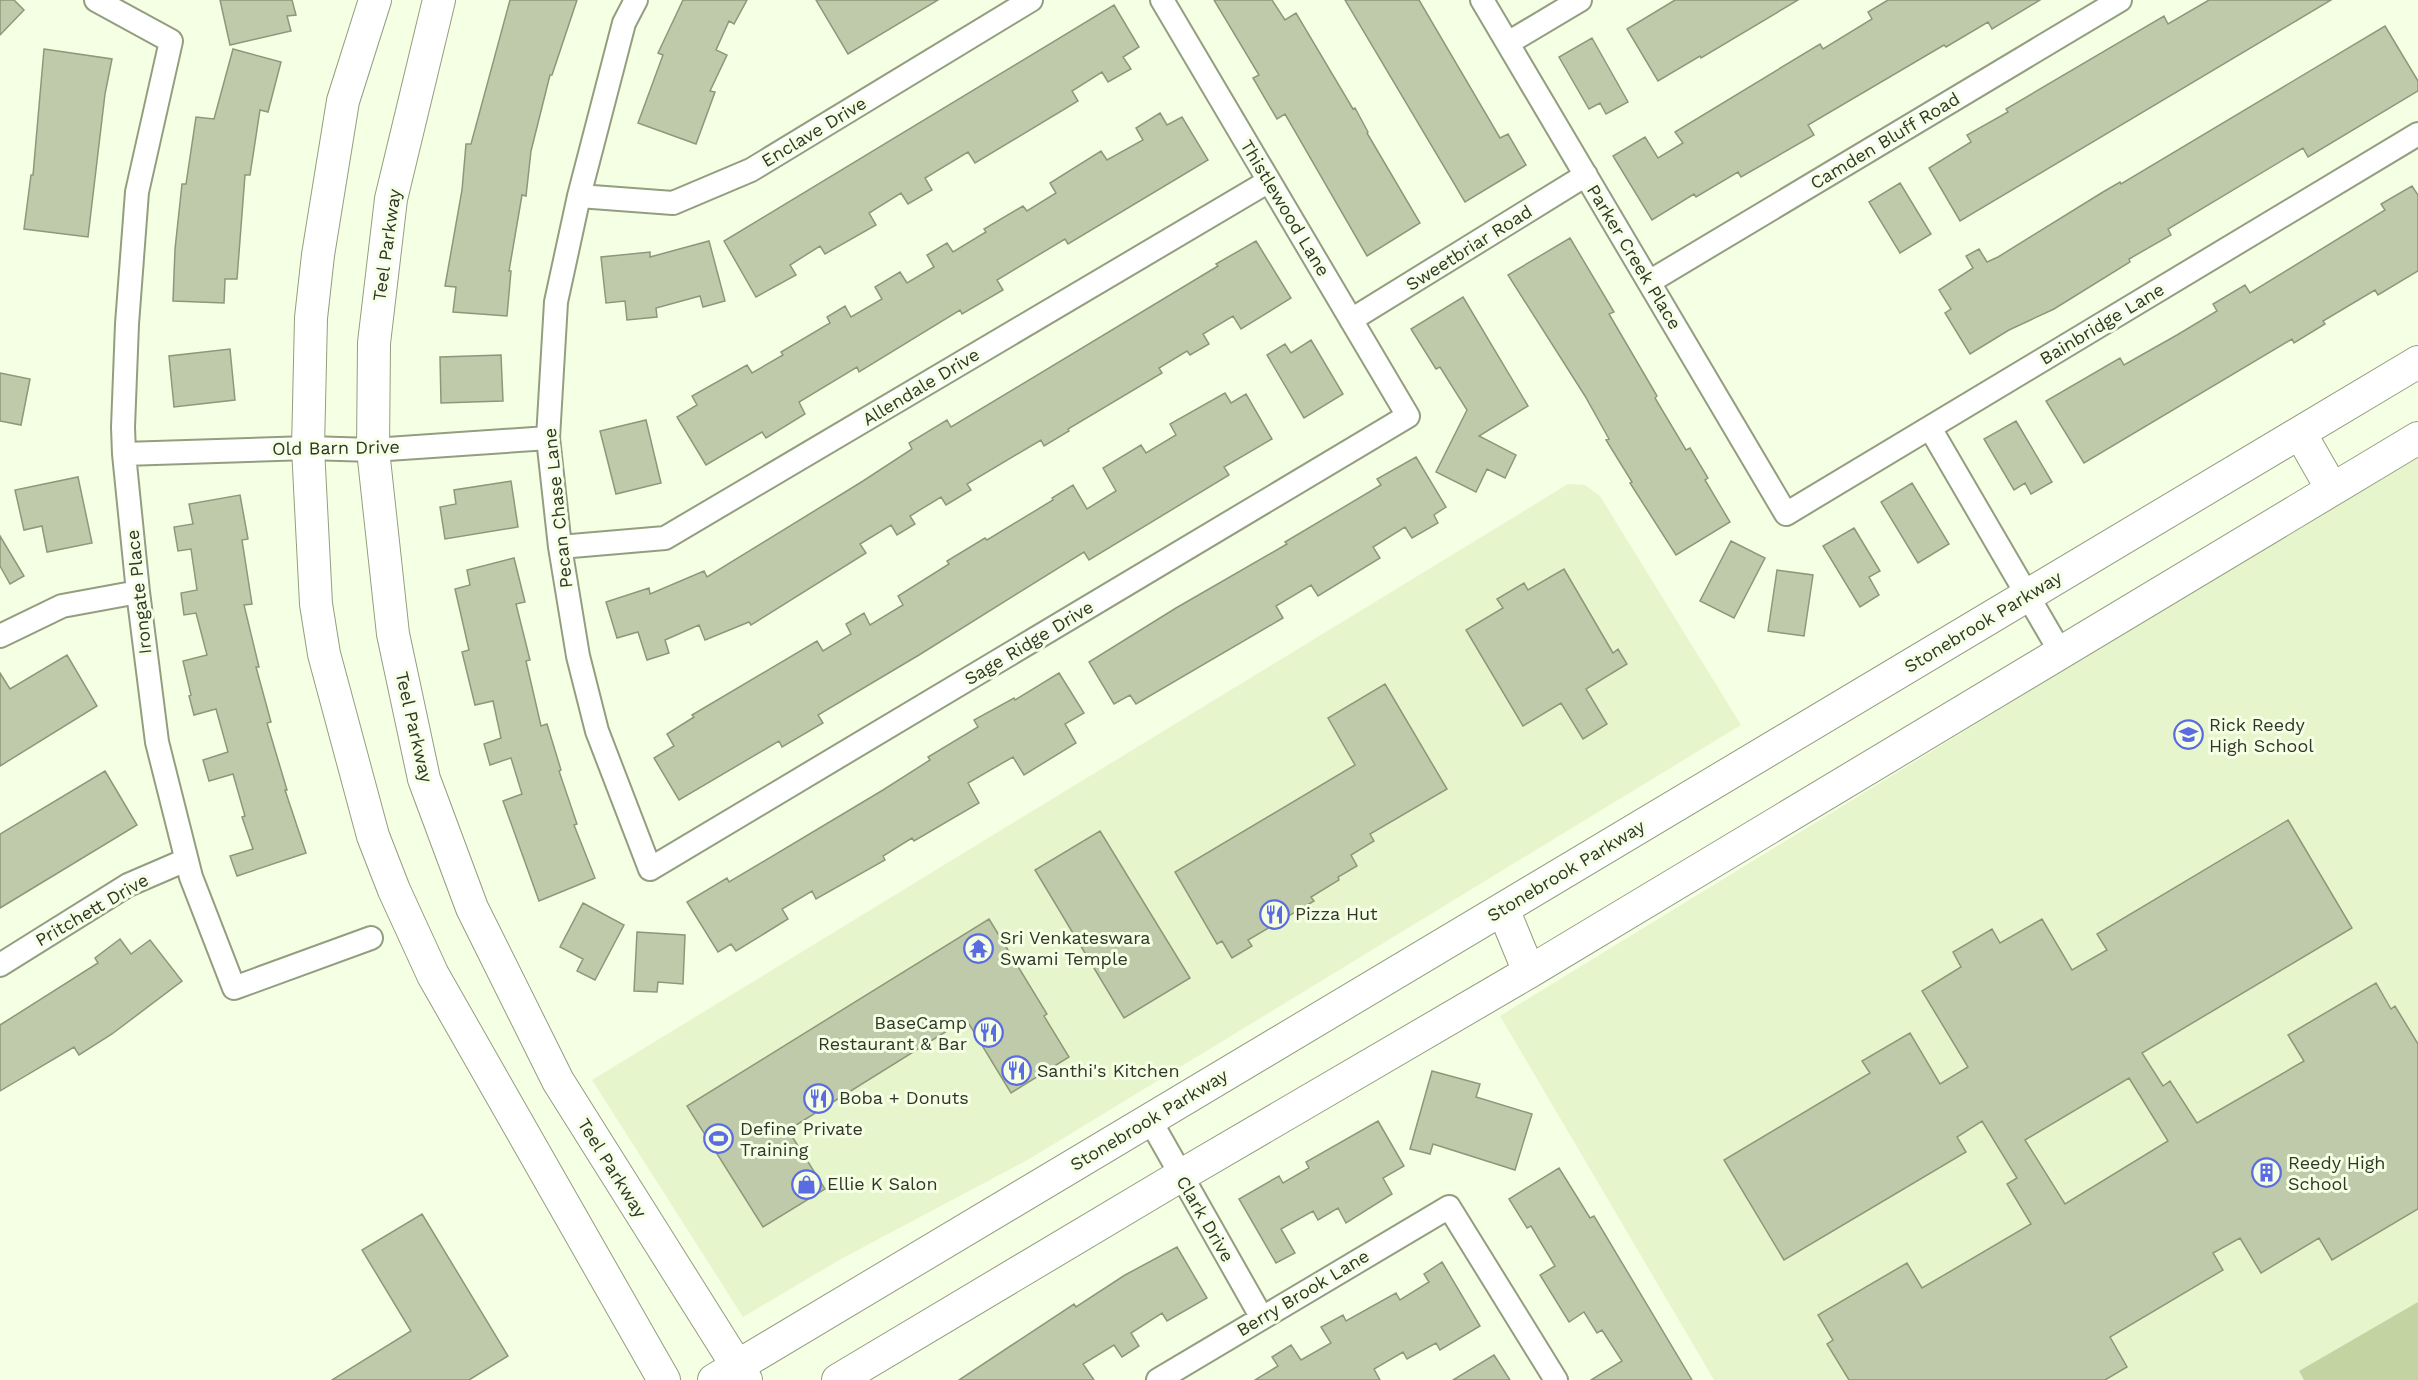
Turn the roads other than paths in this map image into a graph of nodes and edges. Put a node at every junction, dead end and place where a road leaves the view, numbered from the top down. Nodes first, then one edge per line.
1 (96, 0) edge
2 (375, 0) edge
3 (439, 0) edge
4 (636, 0) edge
5 (1031, 0) edge
6 (1162, 0) edge
7 (1482, 0) edge
8 (1580, 0) edge
9 (2121, 0) edge
10 (1508, 43) junction
11 (2418, 134) edge
12 (1586, 175) junction
13 (1269, 181) junction
14 (579, 196) junction
15 (1649, 282) junction
16 (1352, 320) junction
17 (2418, 362) edge
18 (1408, 416) joint
19 (1930, 428) junction
20 (2300, 433) junction
21 (548, 438) junction
22 (2418, 438) edge
23 (308, 448) junction
24 (373, 450) junction
25 (124, 454) junction
26 (2332, 489) junction
27 (1786, 514) joint
28 (560, 547) junction
29 (138, 592) junction
30 (2027, 596) junction
31 (0, 636) edge
32 (2061, 653) junction
33 (186, 860) junction
34 (650, 869) joint
35 (1503, 909) junction
36 (371, 938) dead end
37 (0, 965) edge
38 (1529, 972) junction
39 (1150, 1120) junction
40 (1180, 1176) junction
41 (1262, 1318) junction
42 (733, 1375) edge
43 (664, 1380) edge
44 (838, 1380) edge
45 (1158, 1380) edge
46 (1556, 1380) edge

1 - 25 street, Irongate Place
2 - 23 main road
3 - 24 main road, Teel Parkway
4 - 14 street, Pecan Chase Lane
5 - 14 street, Enclave Drive
6 - 13 street, Thistlewood Lane
7 - 10 street, Parker Creek Place
8 - 10 street
9 - 15 street, Camden Bluff Road
10 - 12 street, Parker Creek Place
11 - 19 street, Bainbridge Lane
12 - 15 street, Parker Creek Place
12 - 16 street, Sweetbriar Road
13 - 16 street, Thistlewood Lane
13 - 28 street, Allendale Drive
14 - 21 street, Pecan Chase Lane
15 - 27 street, Parker Creek Place
16 - 18 street, Thistlewood Lane
17 - 20 main road, Stonebrook Parkway
18 - 34 street, Sage Ridge Drive
19 - 27 street, Bainbridge Lane
19 - 30 street
20 - 26 main road
20 - 30 main road, Stonebrook Parkway
21 - 24 street, Old Barn Drive
21 - 28 street, Pecan Chase Lane
22 - 26 main road
23 - 24 street, Old Barn Drive
23 - 25 street, Old Barn Drive
23 - 43 main road
24 - 42 main road, Teel Parkway
25 - 29 street, Irongate Place
26 - 32 main road
28 - 34 street, Pecan Chase Lane
29 - 31 street
29 - 33 street, Irongate Place
30 - 32 street
30 - 35 main road, Stonebrook Parkway
32 - 38 main road
33 - 36 street, Irongate Place
33 - 37 street, Pritchett Drive
35 - 38 main road
35 - 39 main road, Stonebrook Parkway
38 - 40 main road
39 - 40 street, Clark Drive
39 - 42 main road, Stonebrook Parkway
40 - 41 street, Clark Drive
40 - 44 main road
41 - 45 street, Berry Brook Lane
41 - 46 street, Berry Brook Lane

